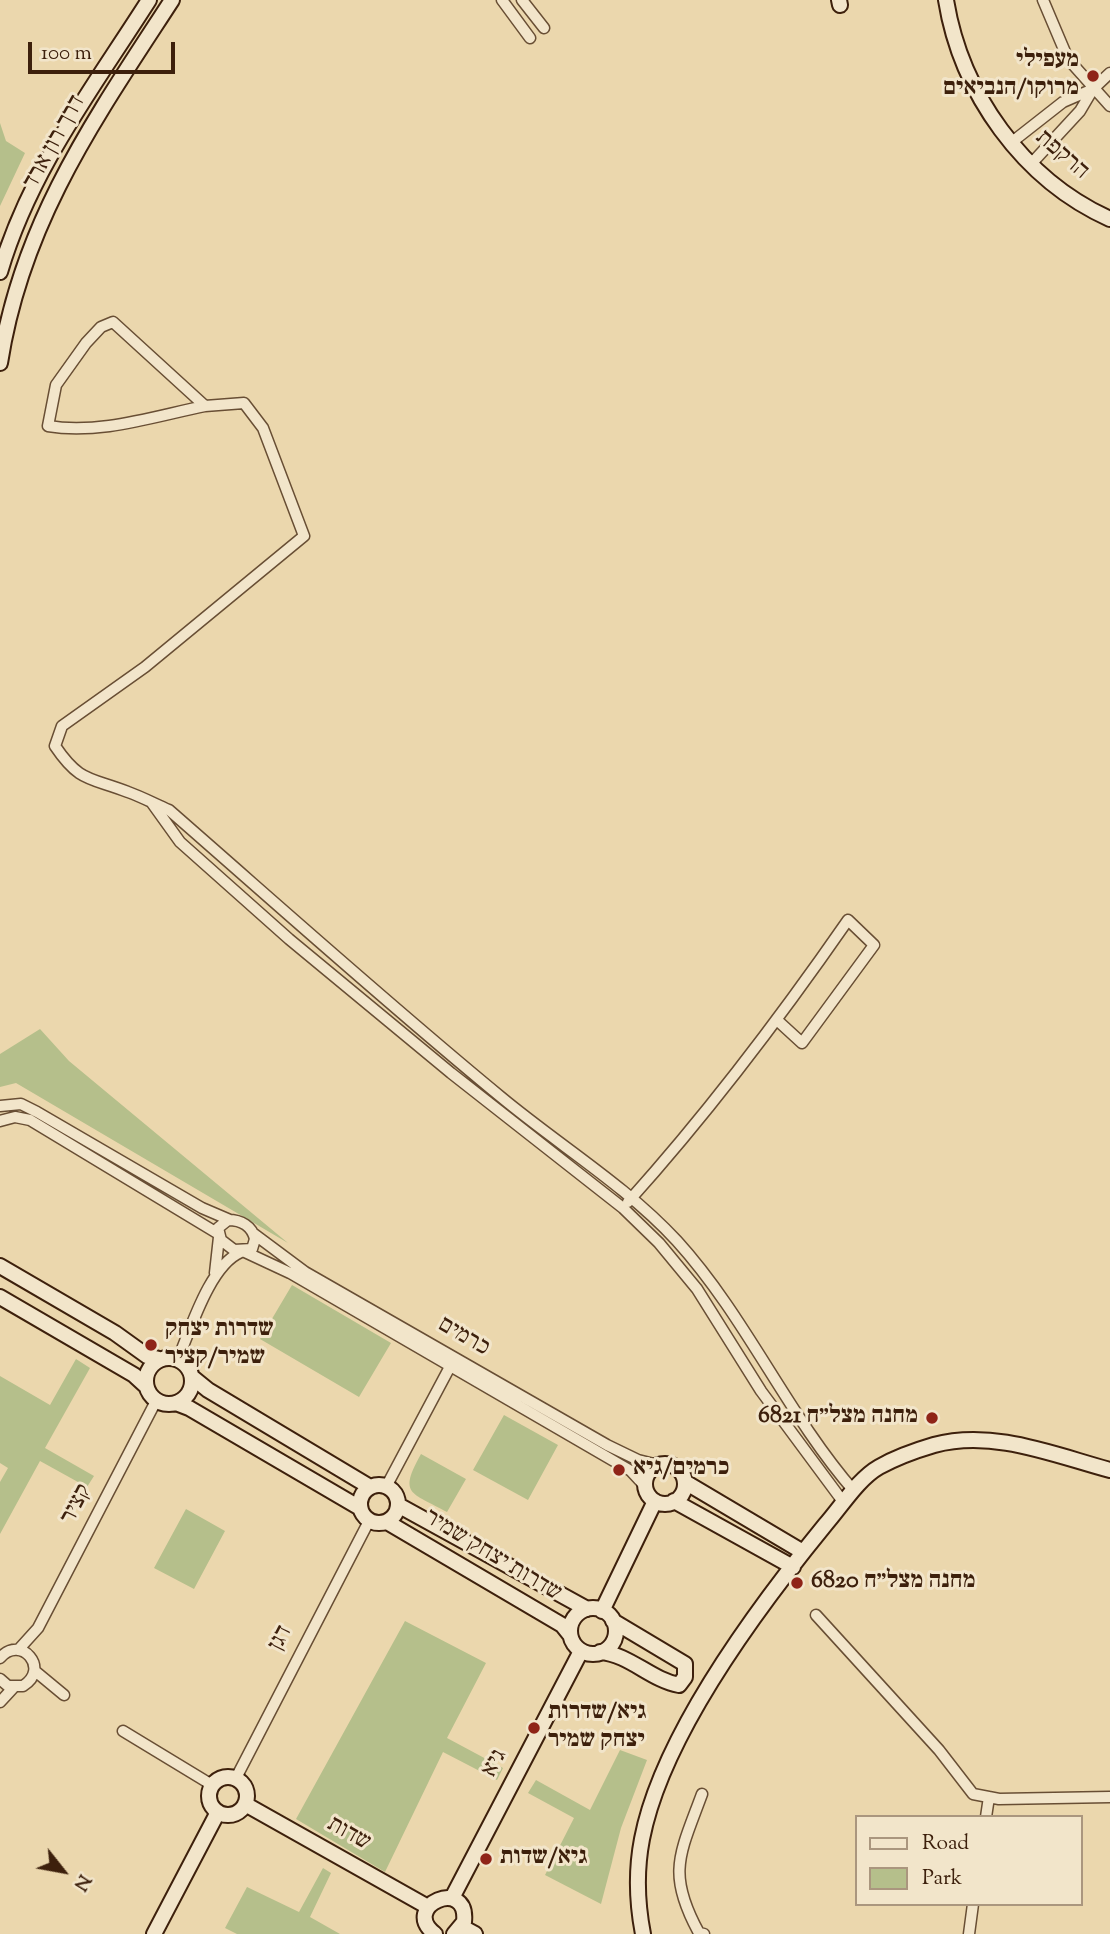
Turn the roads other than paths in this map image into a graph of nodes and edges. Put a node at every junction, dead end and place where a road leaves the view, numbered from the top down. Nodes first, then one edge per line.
1 (149, 0) edge
2 (172, 0) edge
3 (502, 0) edge
4 (522, 0) edge
5 (946, 0) edge
6 (1043, 0) edge
7 (544, 28) dead end
8 (530, 38) dead end
9 (1110, 73) edge
10 (1093, 89) junction
11 (1110, 106) edge
12 (1012, 142) junction
13 (1031, 164) junction
14 (1110, 219) edge
15 (0, 272) edge
16 (0, 363) edge
17 (205, 405) junction
18 (152, 802) junction
19 (778, 1021) junction
20 (0, 1106) edge
21 (0, 1121) edge
22 (632, 1198) junction
23 (623, 1208) junction
24 (230, 1220) junction
25 (254, 1234) junction
26 (218, 1235) junction
27 (243, 1252) junction
28 (0, 1266) edge
29 (213, 1280) junction
30 (0, 1297) edge
31 (159, 1359) junction
32 (178, 1359) junction
33 (453, 1362) junction
34 (192, 1377) junction
35 (146, 1386) junction
36 (156, 1401) junction
37 (176, 1403) junction
38 (658, 1465) junction
39 (1110, 1470) edge
40 (685, 1482) junction
41 (645, 1486) junction
42 (370, 1487) junction
43 (386, 1487) junction
44 (854, 1491) junction
45 (655, 1501) junction
46 (674, 1501) junction
47 (844, 1503) junction
48 (398, 1505) junction
49 (360, 1508) junction
50 (369, 1521) junction
51 (387, 1522) junction
52 (803, 1552) junction
53 (793, 1567) junction
54 (587, 1609) junction
55 (816, 1615) dead end
56 (608, 1616) junction
57 (38, 1628) junction
58 (570, 1635) junction
59 (19, 1649) junction
60 (581, 1651) junction
61 (600, 1653) junction
62 (2, 1654) edge
63 (32, 1657) junction
64 (36, 1671) junction
65 (0, 1679) edge
66 (28, 1684) junction
67 (13, 1688) junction
68 (53, 1689) junction
69 (0, 1693) edge
70 (64, 1695) dead end
71 (0, 1702) edge
72 (123, 1731) dead end
73 (236, 1778) junction
74 (212, 1785) junction
75 (702, 1794) dead end
76 (989, 1797) junction
77 (1110, 1797) edge
78 (245, 1804) junction
79 (218, 1812) junction
80 (986, 1815) edge
81 (452, 1898) junction
82 (973, 1906) edge
83 (428, 1907) junction
84 (458, 1930) edge
85 (154, 1934) edge
86 (435, 1934) edge
87 (475, 1934) edge
88 (643, 1934) edge
89 (704, 1934) edge
90 (969, 1934) edge

1 - 15 street, דרך רון ארד
2 - 16 street, דרך רון ארד
3 - 8 street
4 - 7 street
5 - 12 street, הרקפת
6 - 10 street
9 - 10 street
10 - 11 street
10 - 12 street
10 - 13 street
12 - 13 street, הרקפת
13 - 14 street, הרקפת
17 - 17 street
17 - 18 street
18 - 22 street
18 - 23 street
19 - 19 street
19 - 22 street
20 - 24 street
21 - 26 street
22 - 23 street
22 - 44 street
23 - 47 street
24 - 25 street
24 - 26 street
25 - 27 street
25 - 33 street, כרמים
26 - 27 street
26 - 29 street
27 - 29 street
27 - 33 street, כרמים
28 - 31 street
29 - 32 street
30 - 35 street
31 - 32 street
31 - 35 street
32 - 34 street
33 - 38 street, כרמים
33 - 41 street, כרמים
33 - 43 street
34 - 37 street
34 - 42 street
35 - 36 street
36 - 37 street
36 - 57 street, קציר
37 - 49 street
38 - 40 street
38 - 41 street
39 - 44 street
40 - 46 street
40 - 52 street
41 - 45 street
42 - 43 street
42 - 49 street
43 - 48 street
44 - 47 street
45 - 46 street
45 - 56 street
46 - 53 street
47 - 52 street
48 - 51 street
48 - 54 street, שדרות יצחק שמיר
49 - 50 street
50 - 51 street
50 - 73 street, דגן
51 - 58 street, שדרות יצחק שמיר
52 - 53 street
53 - 88 street
54 - 56 street
54 - 58 street
55 - 76 street
56 - 61 street
56 - 61 street
57 - 59 street, קציר
57 - 63 street, קציר
58 - 60 street
59 - 62 street
59 - 63 street
60 - 61 street
60 - 81 street, גיא
63 - 64 street
64 - 66 street
64 - 68 street
65 - 67 street
65 - 69 street
66 - 67 street
66 - 68 street
67 - 71 street
68 - 70 street
72 - 74 street
73 - 74 street
73 - 78 street
74 - 79 street
75 - 89 street
76 - 77 street
76 - 80 street
78 - 79 street
78 - 83 street, שדות
79 - 85 street
81 - 83 street
81 - 84 street
82 - 90 street
83 - 86 street
84 - 87 street

